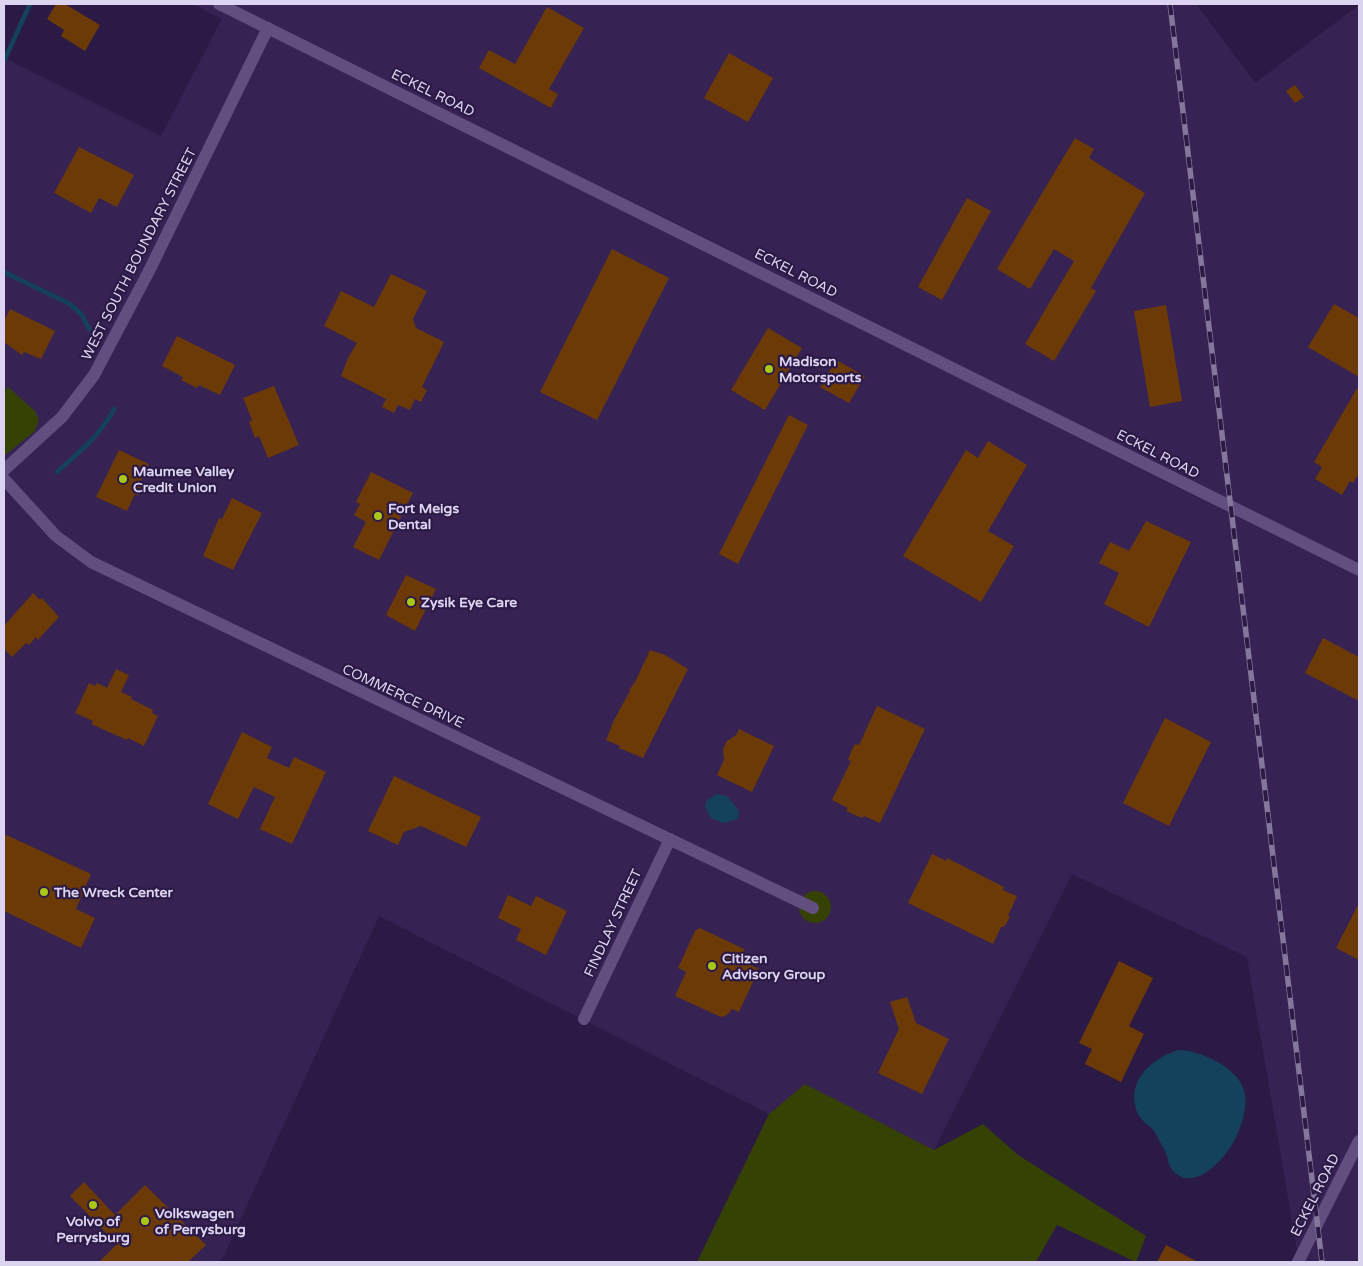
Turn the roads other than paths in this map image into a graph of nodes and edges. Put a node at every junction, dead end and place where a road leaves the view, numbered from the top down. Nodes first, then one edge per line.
1 (219, 4) edge
2 (268, 28) junction
3 (4, 470) edge
4 (4, 478) edge
5 (1359, 570) edge
6 (670, 839) junction
7 (813, 908) dead end
8 (584, 1019) dead end
9 (1359, 1141) edge
10 (1298, 1262) edge

1 - 2 street, ECKEL ROAD
2 - 3 street, WEST SOUTH BOUNDARY STREET
2 - 5 street, ECKEL ROAD
4 - 6 street, COMMERCE DRIVE
6 - 7 street, COMMERCE DRIVE
6 - 8 street, FINDLAY STREET
9 - 10 street, ECKEL ROAD

